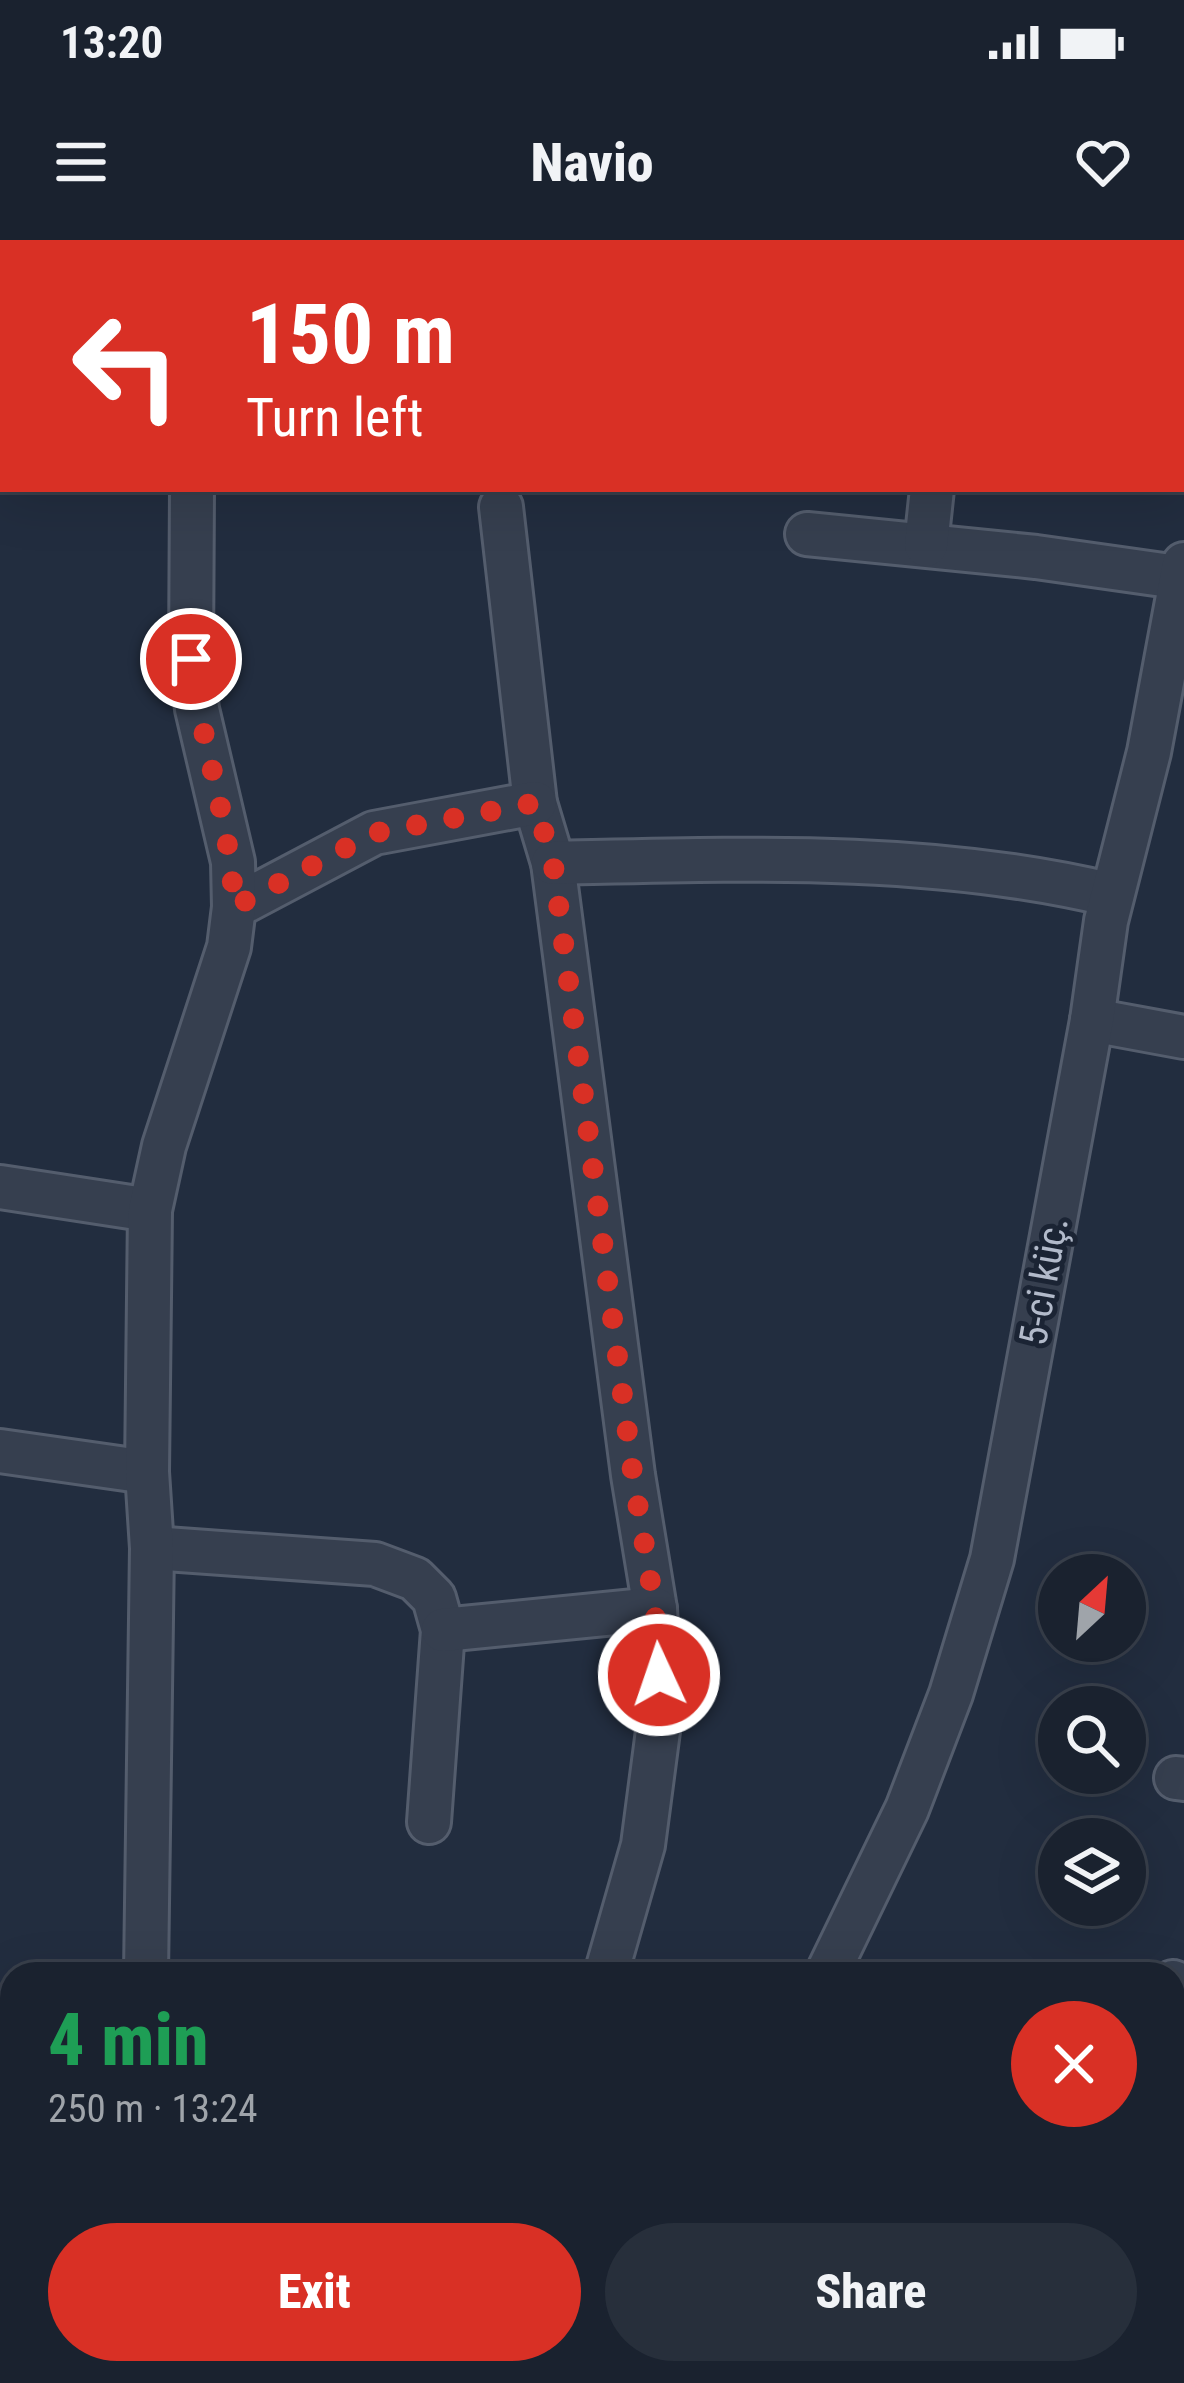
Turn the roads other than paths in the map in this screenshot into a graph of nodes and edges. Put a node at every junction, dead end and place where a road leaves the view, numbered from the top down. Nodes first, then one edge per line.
1 (192, 492) edge
2 (932, 492) edge
3 (501, 507) dead end
4 (807, 534) dead end
5 (926, 545) junction
6 (1183, 573) edge
7 (535, 803) junction
8 (553, 862) junction
9 (1112, 895) junction
10 (234, 907) junction
11 (1092, 1020) junction
12 (1184, 1037) edge
13 (0, 1187) edge
14 (150, 1210) junction
15 (0, 1451) edge
16 (147, 1472) junction
17 (152, 1549) junction
18 (655, 1609) junction
19 (443, 1630) junction
20 (429, 1822) dead end
21 (146, 1962) edge
22 (609, 1962) edge
23 (832, 1962) edge

1 - 10 street
2 - 5 street
3 - 7 street
4 - 5 street
5 - 6 street
6 - 9 street, 5-ci küç.
7 - 8 street
7 - 10 street
8 - 9 street
8 - 18 street
9 - 11 street, 5-ci küç.
10 - 14 street
11 - 12 street
11 - 23 street, 5-ci küç.
13 - 14 street
14 - 16 street
15 - 16 street
16 - 17 street
17 - 19 street
17 - 21 street
18 - 19 street
18 - 22 street
19 - 20 street

